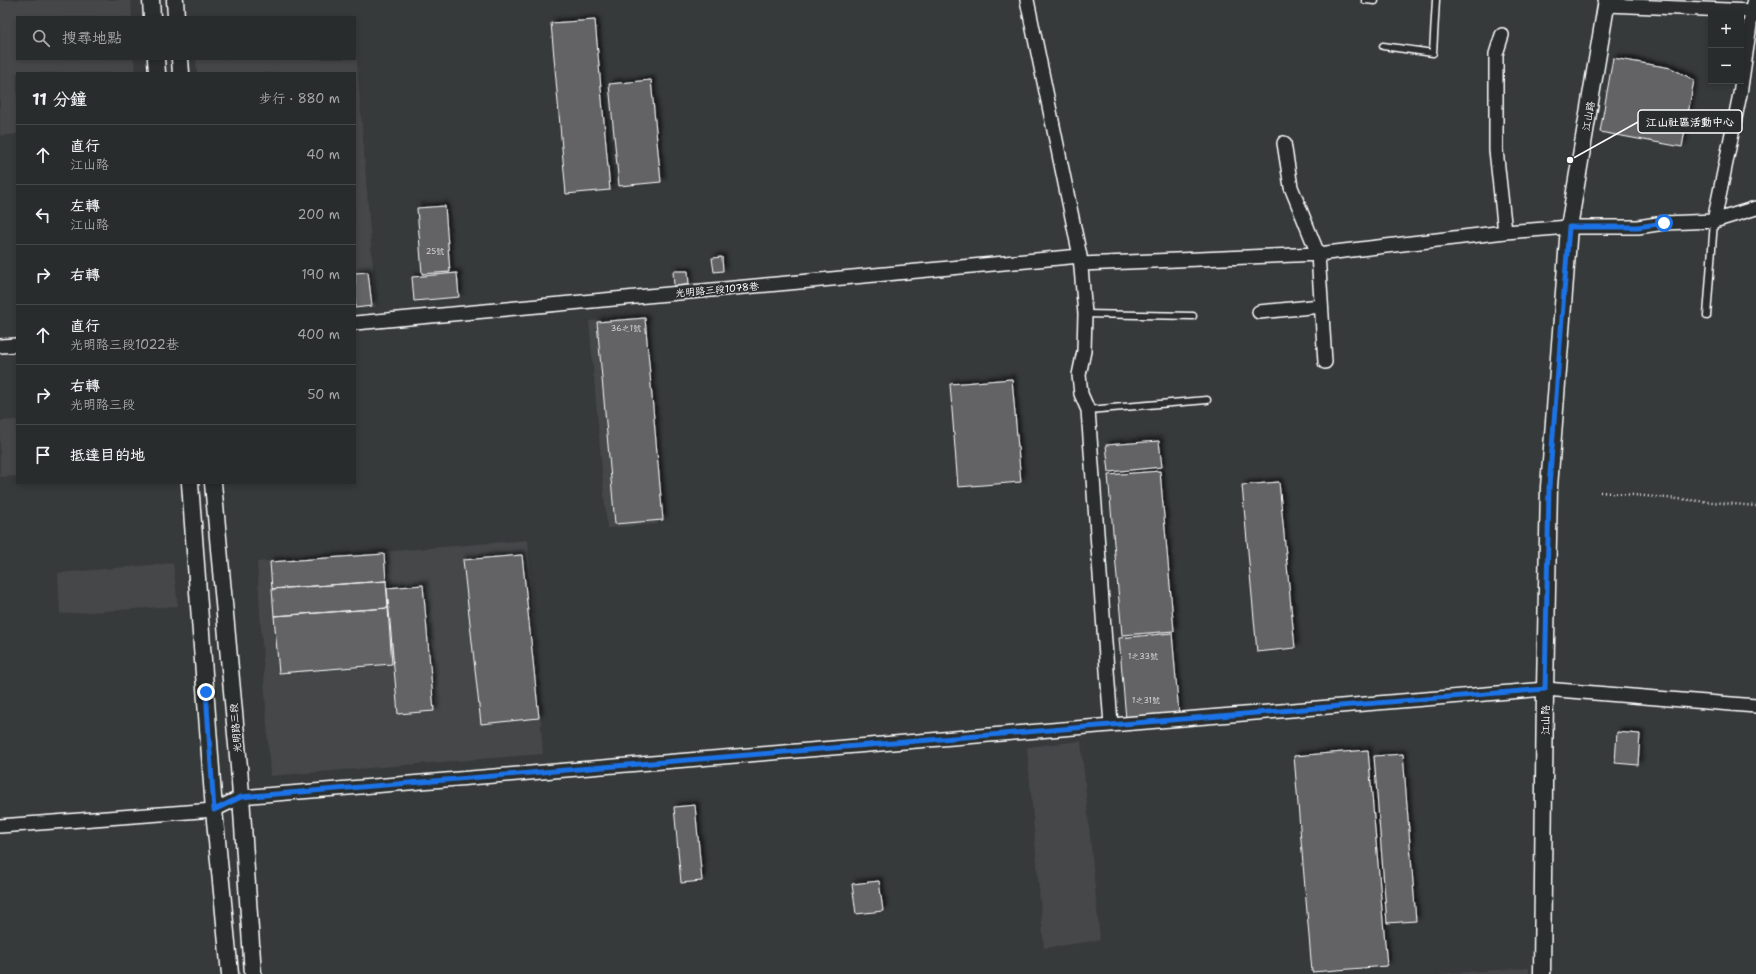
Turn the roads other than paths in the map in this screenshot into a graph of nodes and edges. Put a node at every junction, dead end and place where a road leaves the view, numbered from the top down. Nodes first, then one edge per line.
1 (151, 0) edge
2 (175, 0) edge
3 (1027, 0) edge
4 (1365, 0) edge
5 (1436, 0) edge
6 (1375, 1) dead end
7 (1607, 3) edge
8 (1753, 6) edge
9 (152, 16) edge
10 (176, 16) edge
11 (1502, 35) dead end
12 (1383, 46) dead end
13 (156, 60) edge
14 (180, 60) edge
15 (157, 72) edge
16 (181, 72) edge
17 (1284, 143) dead end
18 (1756, 208) edge
19 (1714, 221) junction
20 (1569, 227) junction
21 (1505, 232) junction
22 (1318, 254) junction
23 (1080, 260) junction
24 (1321, 306) junction
25 (1259, 312) dead end
26 (1085, 314) junction
27 (1193, 316) dead end
28 (1707, 316) dead end
29 (356, 323) edge
30 (16, 345) edge
31 (0, 346) edge
32 (1325, 362) dead end
33 (1207, 400) dead end
34 (1088, 410) junction
35 (190, 484) edge
36 (213, 484) edge
37 (1545, 689) junction
38 (1756, 706) edge
39 (1111, 725) junction
40 (241, 797) junction
41 (214, 810) junction
42 (0, 826) edge
43 (230, 974) edge
44 (253, 974) edge
45 (1542, 974) edge

1 - 9 street
2 - 10 street
3 - 23 street
4 - 6 lane
5 - 12 lane
7 - 8 street, 江山路
7 - 20 street, 江山路
8 - 19 street, 江山路
11 - 21 street
13 - 15 street
14 - 16 street
17 - 22 street
18 - 19 street
19 - 20 street
19 - 28 lane
20 - 21 street, 光明路三段1078巷
20 - 37 street, 江山路
21 - 22 street, 光明路三段1078巷
22 - 23 street, 光明路三段1078巷
22 - 24 street
23 - 26 street
23 - 29 street, 光明路三段1078巷
24 - 25 street
24 - 32 street
26 - 27 lane
26 - 34 street
30 - 31 street
33 - 34 lane
34 - 39 street
35 - 41 street
36 - 40 street, 光明路三段
37 - 38 street
37 - 39 street
37 - 45 street, 江山路
39 - 40 street
40 - 41 street
40 - 44 street, 光明路三段
41 - 42 street
41 - 43 street

